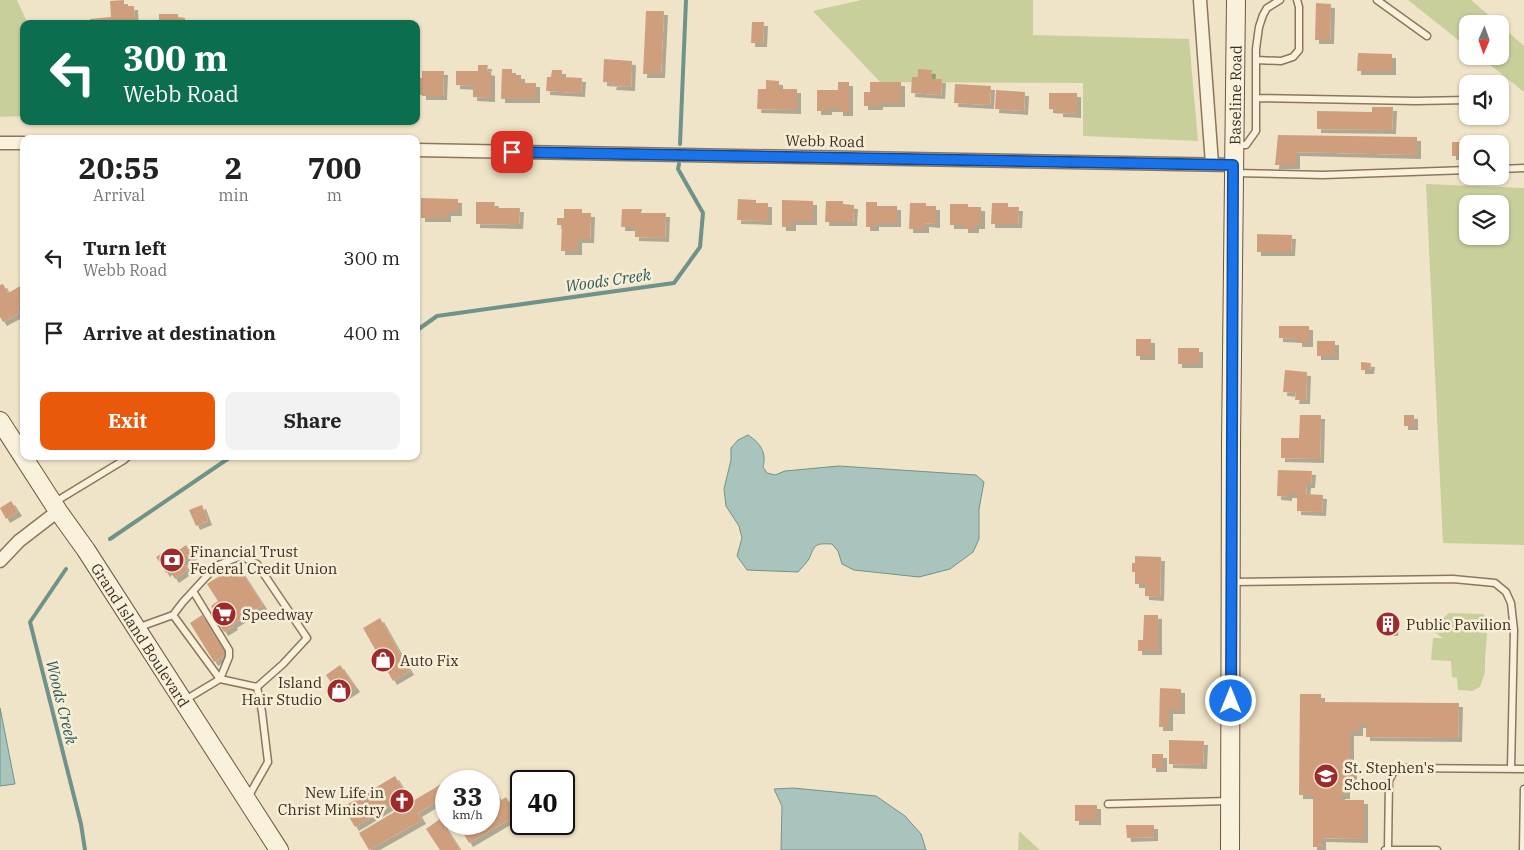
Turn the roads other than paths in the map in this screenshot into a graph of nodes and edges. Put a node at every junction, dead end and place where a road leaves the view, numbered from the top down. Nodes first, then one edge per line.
1 (1200, 0) edge
2 (1236, 0) edge
3 (1280, 0) edge
4 (1297, 0) edge
5 (1377, 0) edge
6 (1427, 36) dead end
7 (1256, 60) junction
8 (1256, 98) junction
9 (1459, 100) edge
10 (0, 142) edge
11 (20, 143) edge
12 (1234, 146) junction
13 (420, 150) edge
14 (1212, 164) junction
15 (1524, 168) edge
16 (1233, 169) junction
17 (1509, 169) edge
18 (1459, 170) edge
19 (0, 421) edge
20 (20, 452) edge
21 (25, 460) edge
22 (124, 460) edge
23 (56, 507) junction
24 (0, 560) edge
25 (1231, 582) junction
26 (193, 591) junction
27 (173, 615) junction
28 (136, 628) junction
29 (220, 679) junction
30 (257, 687) junction
31 (183, 701) junction
32 (1524, 768) edge
33 (1510, 769) junction
34 (1524, 789) edge
35 (247, 800) junction
36 (1230, 801) junction
37 (1108, 804) dead end
38 (1388, 849) edge
39 (279, 850) edge
40 (1230, 850) edge
41 (1384, 850) edge
42 (1437, 850) edge
43 (1523, 850) edge

1 - 14 street, Baseline Road
2 - 12 street, Baseline Road
3 - 7 lane
4 - 7 lane
5 - 6 lane
7 - 8 lane
8 - 9 lane
8 - 12 lane
10 - 11 street
12 - 16 street, Baseline Road
13 - 14 street, Webb Road
14 - 16 street, Webb Road
15 - 17 lane
16 - 18 lane
16 - 25 street, Baseline Road
19 - 20 street, Grand Island Boulevard
21 - 23 street, Grand Island Boulevard
22 - 23 lane
23 - 24 street
23 - 28 street, Grand Island Boulevard
25 - 33 lane
25 - 36 street, Baseline Road
26 - 27 lane
26 - 29 lane
26 - 30 lane
27 - 28 lane
27 - 29 lane
28 - 31 street, Grand Island Boulevard
29 - 30 lane
29 - 31 lane
30 - 35 lane
31 - 35 street, Grand Island Boulevard
32 - 33 lane
33 - 38 lane
34 - 43 lane
35 - 39 street, Grand Island Boulevard
36 - 37 lane
36 - 40 street, Baseline Road
38 - 41 lane
38 - 42 lane

